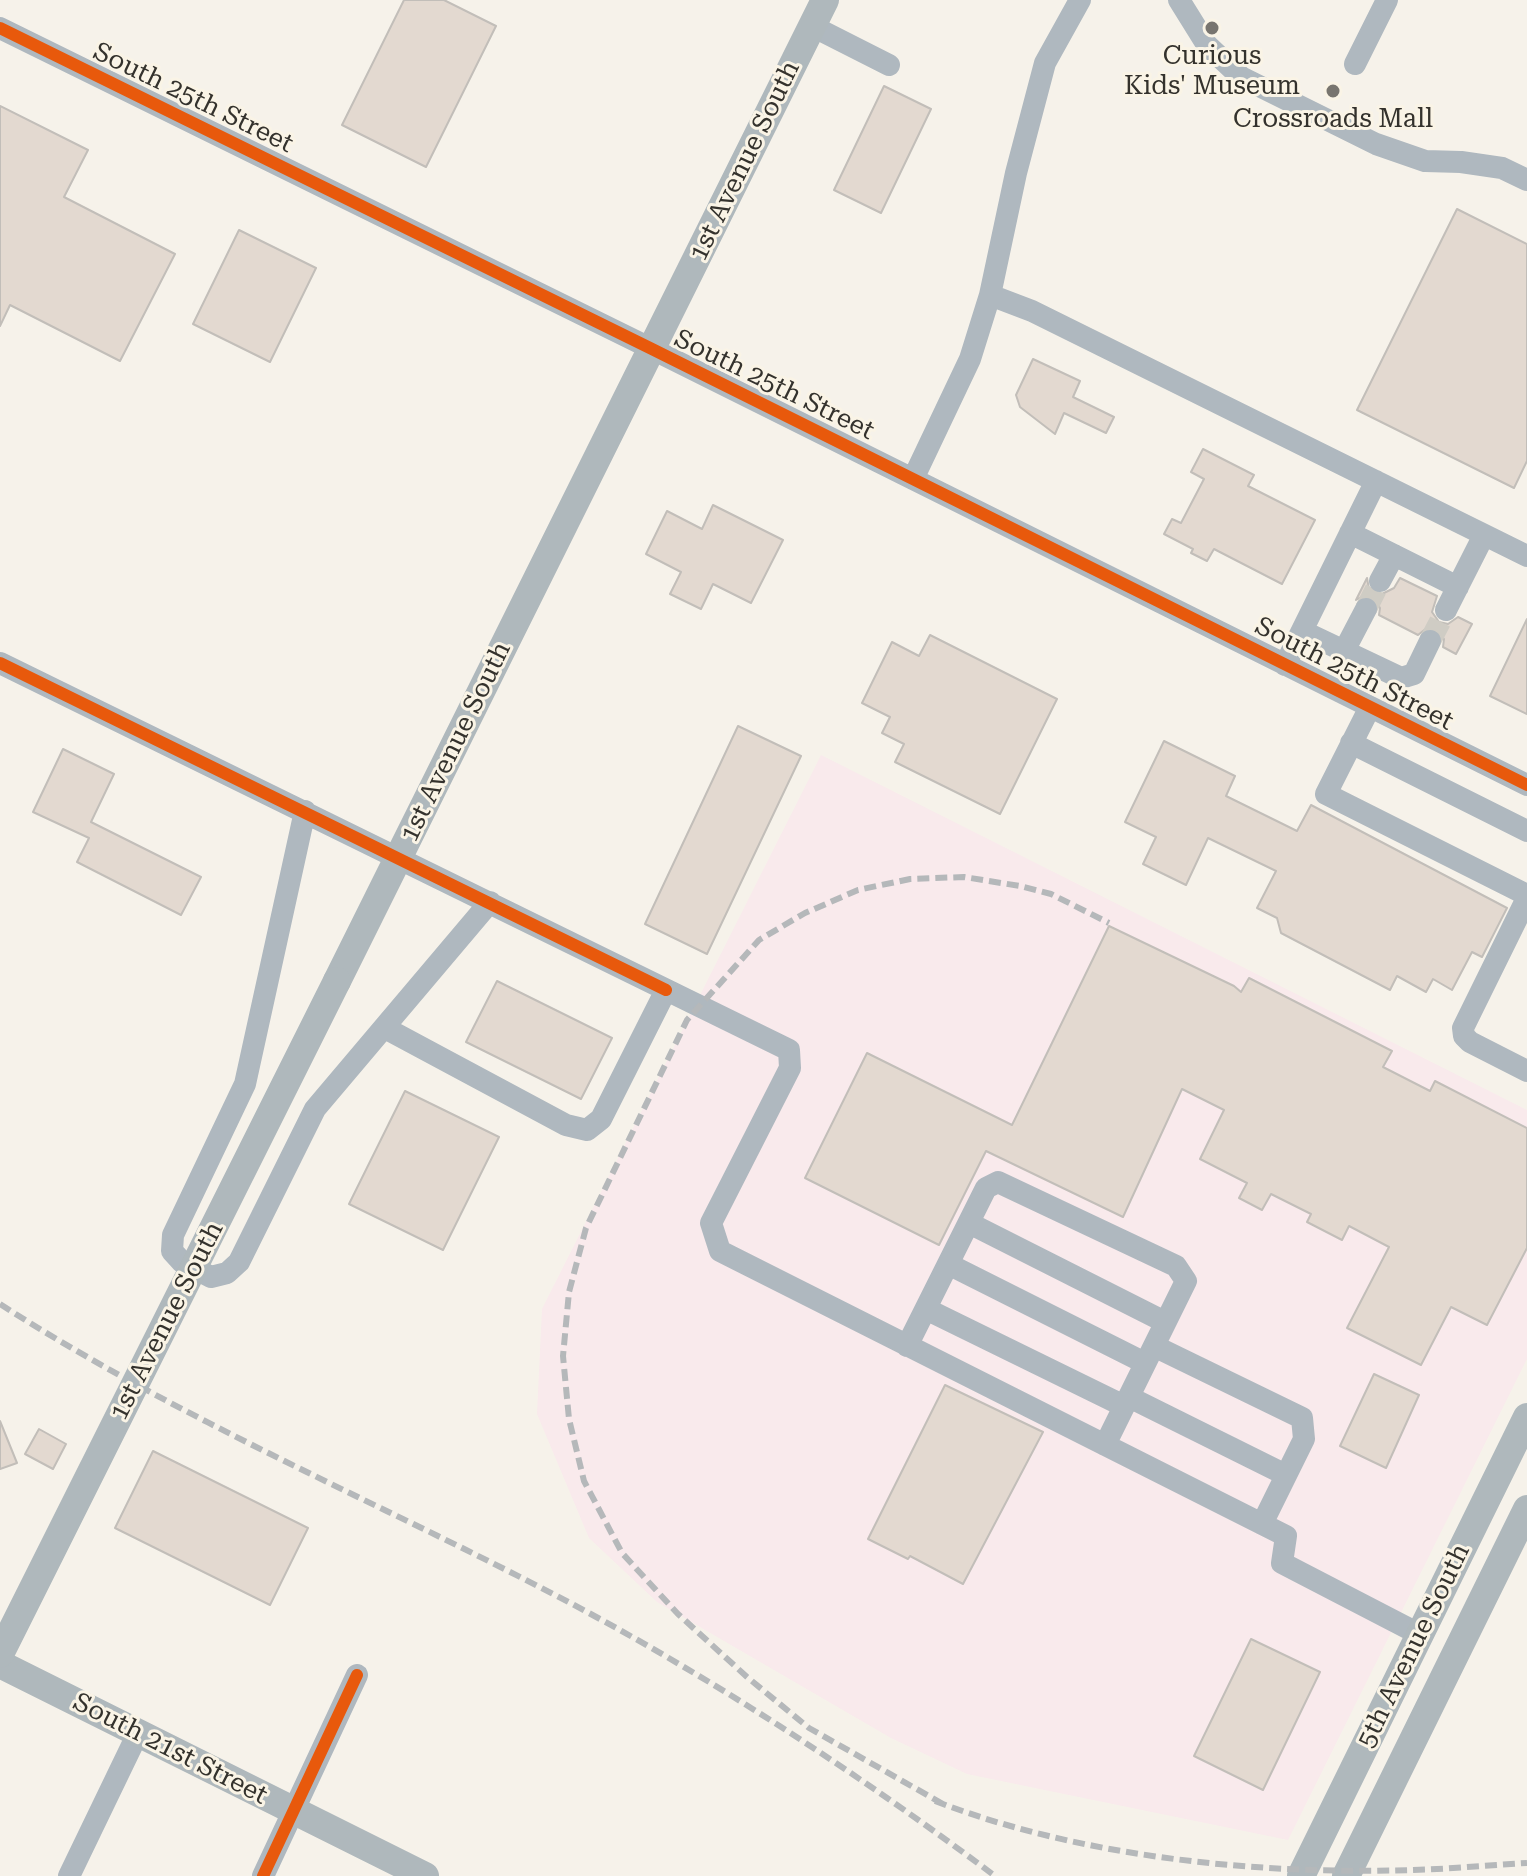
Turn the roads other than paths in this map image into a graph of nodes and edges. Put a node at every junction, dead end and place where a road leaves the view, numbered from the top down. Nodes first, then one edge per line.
1 (825, 0) edge
2 (1080, 0) edge
3 (1179, 0) edge
4 (1387, 0) edge
5 (812, 26) junction
6 (0, 28) edge
7 (1355, 64) dead end
8 (889, 65) dead end
9 (1527, 180) edge
10 (990, 295) junction
11 (652, 349) junction
12 (913, 479) junction
13 (1376, 481) junction
14 (1350, 533) junction
15 (1484, 535) junction
16 (1394, 555) junction
17 (1527, 556) edge
18 (1380, 581) tunnel mouth
19 (1458, 587) junction
20 (1366, 609) tunnel mouth
21 (1446, 610) tunnel mouth
22 (1302, 631) junction
23 (1430, 641) tunnel mouth
24 (1344, 651) junction
25 (0, 663) edge
26 (1285, 665) junction
27 (1374, 665) junction
28 (1363, 703) junction
29 (1351, 743) junction
30 (1527, 785) edge
31 (305, 811) junction
32 (1527, 831) edge
33 (399, 857) junction
34 (1527, 896) edge
35 (490, 902) junction
36 (666, 990) junction
37 (385, 1028) junction
38 (1527, 1071) edge
39 (969, 1223) junction
40 (948, 1264) junction
41 (926, 1309) junction
42 (1165, 1322) junction
43 (907, 1346) junction
44 (1149, 1355) junction
45 (1126, 1402) junction
46 (1527, 1417) edge
47 (1105, 1445) junction
48 (1286, 1475) junction
49 (1527, 1509) edge
50 (1262, 1524) junction
51 (1419, 1634) junction
52 (0, 1654) edge
53 (0, 1664) edge
54 (357, 1675) dead end
55 (138, 1733) junction
56 (295, 1812) junction
57 (69, 1876) edge
58 (263, 1876) edge
59 (425, 1876) edge
60 (1301, 1876) edge
61 (1346, 1876) edge

1 - 5 main road, 1st Avenue South
2 - 10 street
3 - 9 street
4 - 7 street
5 - 8 street
5 - 11 main road, 1st Avenue South
6 - 11 street, South 25th Street
10 - 12 street
10 - 13 street
11 - 12 street, South 25th Street
11 - 33 main road, 1st Avenue South
12 - 26 street, South 25th Street
13 - 14 street
13 - 15 street
14 - 16 street
14 - 22 street
15 - 17 street
15 - 19 street
16 - 18 street
16 - 19 street
19 - 21 street
20 - 24 street
22 - 24 street
22 - 26 street
23 - 27 street
24 - 27 street
25 - 31 street
26 - 28 street, South 25th Street
27 - 28 street
28 - 29 street
28 - 30 street, South 25th Street
29 - 32 street
29 - 34 street
31 - 33 street
31 - 37 street
33 - 35 street
33 - 52 main road, 1st Avenue South, bridge
34 - 38 street
35 - 36 street
35 - 37 street
36 - 37 street
36 - 43 street
39 - 40 street
39 - 42 street
39 - 42 street
40 - 41 street
40 - 44 street
41 - 43 street
41 - 45 street
42 - 44 street
43 - 47 street
44 - 45 street
44 - 48 street
45 - 47 street
45 - 48 street
46 - 51 main road, 5th Avenue South
47 - 50 street
48 - 50 street
49 - 61 main road, 5th Avenue South
50 - 51 street
51 - 60 main road, 5th Avenue South
53 - 55 main road, South 21st Street
54 - 56 street
55 - 56 main road, South 21st Street
55 - 57 street
56 - 58 street
56 - 59 main road, South 21st Street

